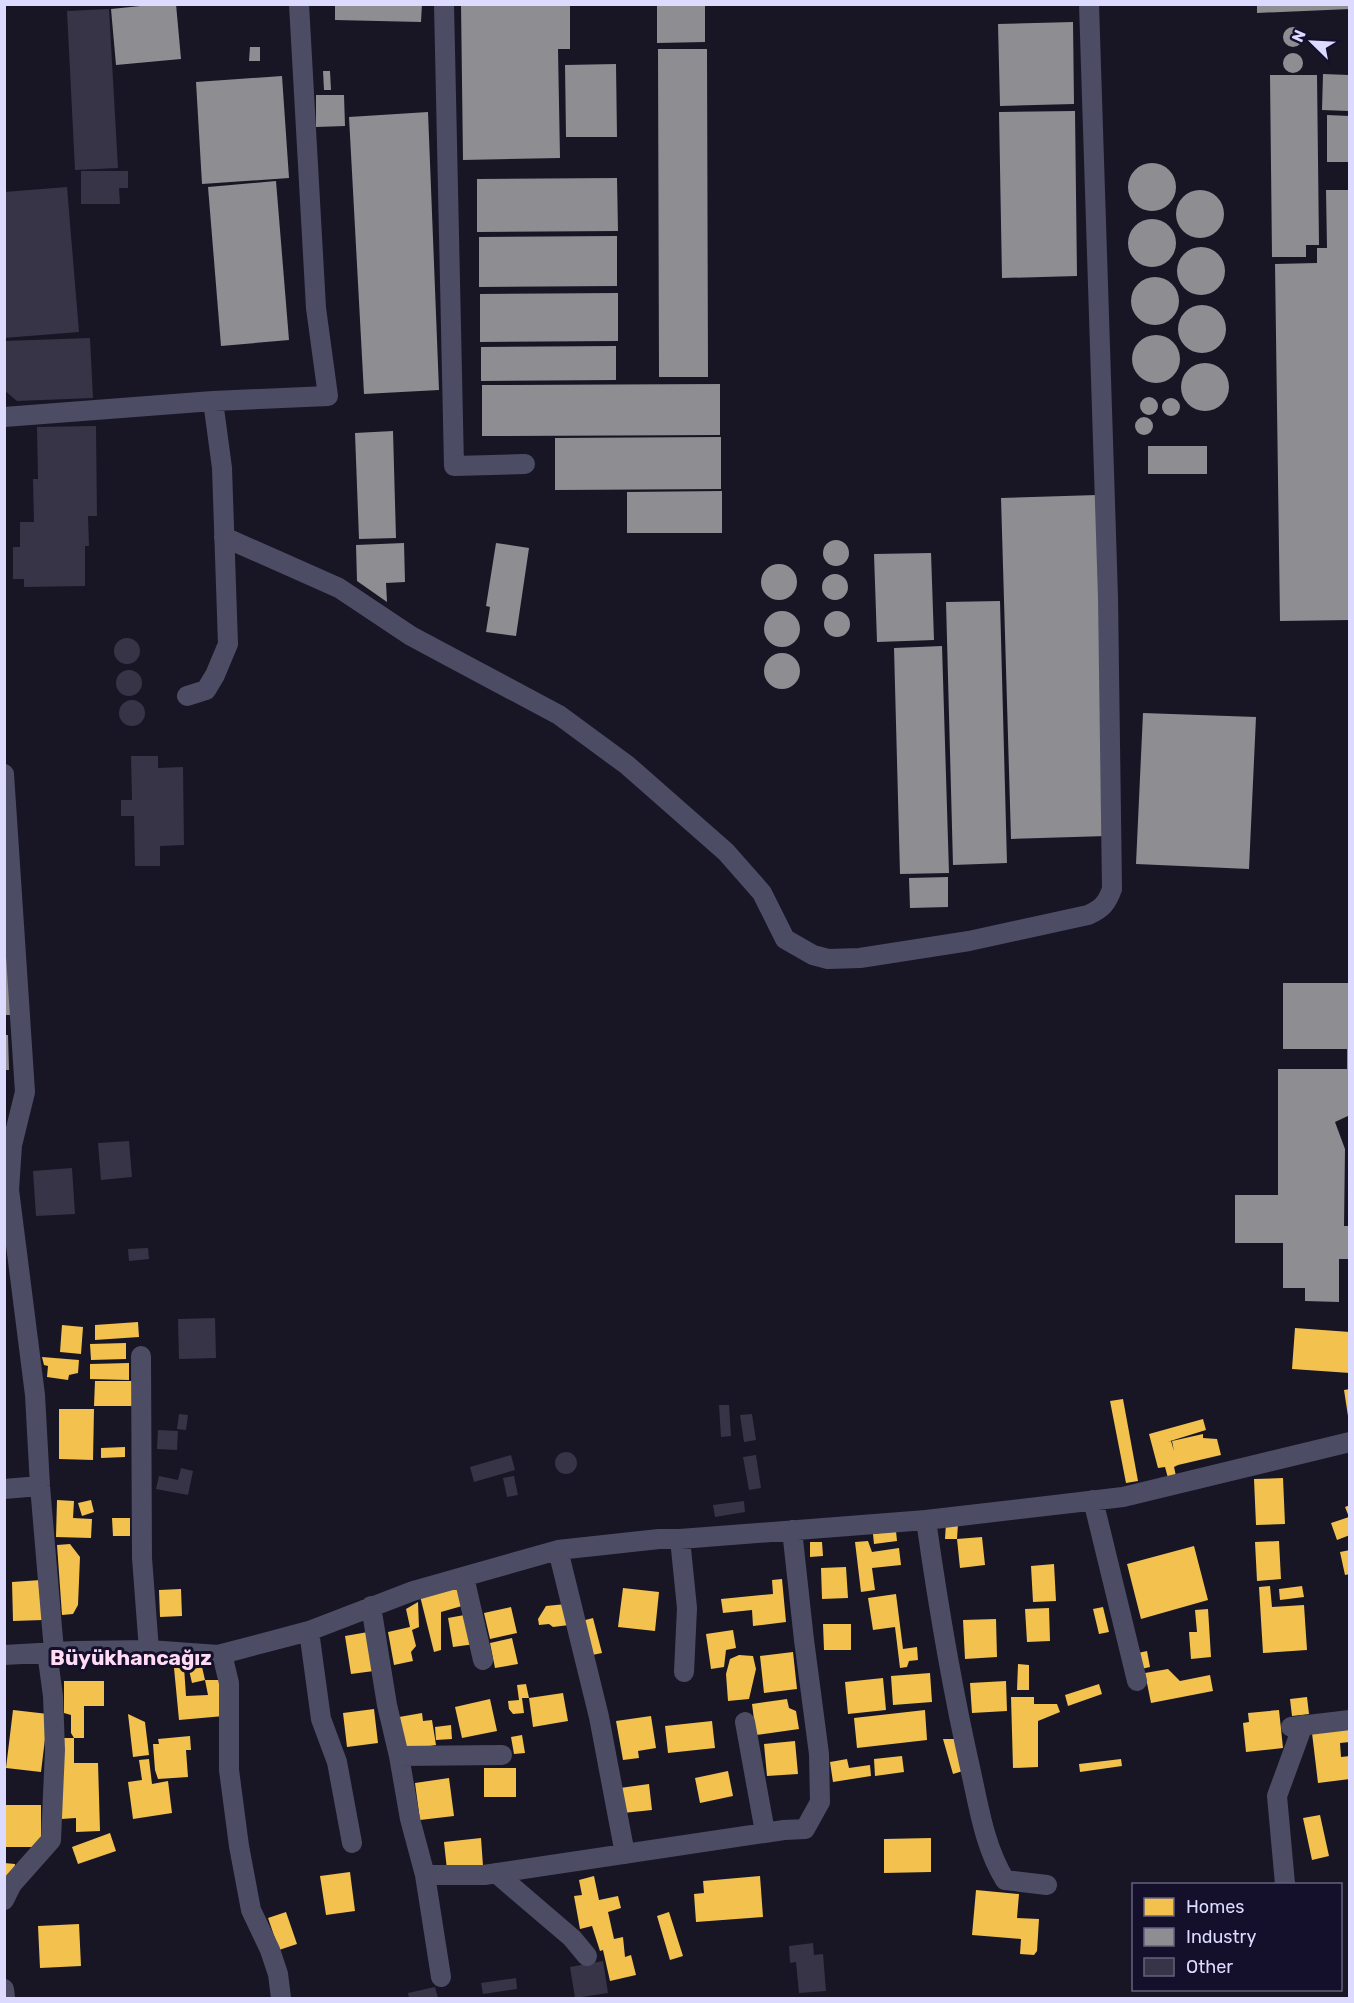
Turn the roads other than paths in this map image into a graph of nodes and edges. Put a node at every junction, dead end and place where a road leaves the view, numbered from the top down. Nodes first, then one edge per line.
1 (299, 4) edge
2 (444, 4) edge
3 (1089, 4) edge
4 (213, 401) junction
5 (4, 417) edge
6 (525, 464) dead end
7 (224, 537) junction
8 (187, 696) dead end
9 (4, 774) edge
10 (141, 1356) dead end
11 (1350, 1442) edge
12 (40, 1486) junction
13 (4, 1489) edge
14 (1093, 1500) junction
15 (926, 1520) junction
16 (792, 1530) junction
17 (680, 1539) junction
18 (558, 1550) junction
19 (464, 1576) junction
20 (371, 1606) junction
21 (309, 1631) junction
22 (149, 1650) junction
23 (50, 1652) junction
24 (222, 1654) junction
25 (4, 1655) edge
26 (483, 1660) dead end
27 (684, 1672) dead end
28 (1137, 1681) dead end
29 (1350, 1720) edge
30 (745, 1722) dead end
31 (502, 1755) dead end
32 (399, 1756) junction
33 (765, 1832) junction
34 (352, 1843) dead end
35 (625, 1854) junction
36 (496, 1873) junction
37 (425, 1875) junction
38 (1285, 1883) edge
39 (1047, 1885) dead end
40 (4, 1900) edge
41 (587, 1956) dead end
42 (441, 1977) dead end
43 (4, 1989) edge
44 (5, 1998) edge
45 (280, 1998) edge

1 - 4 street
2 - 6 street
3 - 7 street
4 - 5 street
4 - 7 street
7 - 8 street
9 - 12 street
10 - 22 street
11 - 14 street
12 - 13 street
12 - 23 street
14 - 15 street
14 - 28 street
15 - 16 street
15 - 39 street
16 - 17 street
16 - 33 street
17 - 18 street
17 - 27 street
18 - 19 street
18 - 35 street
19 - 20 street
19 - 26 street
20 - 21 street
20 - 32 street
21 - 24 street
21 - 34 street
22 - 23 street
22 - 24 street
23 - 25 street
23 - 40 street
24 - 45 street
29 - 38 street
30 - 33 street
31 - 32 street
32 - 37 street
33 - 35 street
35 - 36 street
36 - 37 street
36 - 41 street
37 - 42 street
43 - 44 street

